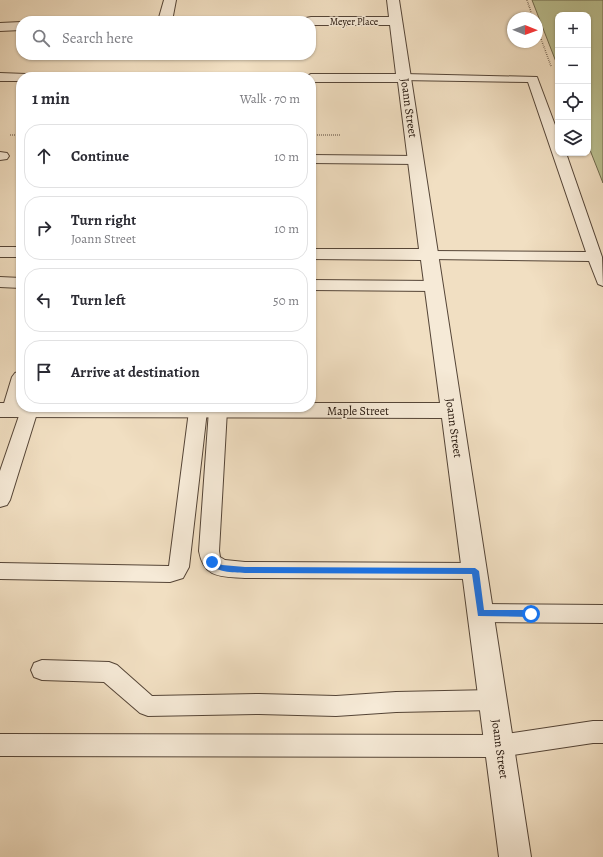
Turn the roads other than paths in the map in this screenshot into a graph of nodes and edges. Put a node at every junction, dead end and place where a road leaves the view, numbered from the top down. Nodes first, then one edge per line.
1 (170, 0) edge
2 (393, 0) edge
3 (166, 16) edge
4 (316, 21) edge
5 (396, 22) junction
6 (16, 26) edge
7 (0, 27) edge
8 (0, 77) edge
9 (16, 77) edge
10 (316, 78) edge
11 (404, 78) junction
12 (555, 143) edge
13 (559, 156) edge
14 (316, 159) edge
15 (416, 160) junction
16 (0, 252) edge
17 (16, 252) edge
18 (316, 254) edge
19 (430, 255) junction
20 (595, 257) junction
21 (603, 281) edge
22 (0, 282) edge
23 (16, 283) edge
24 (316, 286) edge
25 (434, 286) junction
26 (16, 398) edge
27 (13, 410) edge
28 (316, 410) edge
29 (452, 411) junction
30 (210, 412) edge
31 (210, 412) edge
32 (0, 500) edge
33 (0, 571) edge
34 (475, 571) junction
35 (480, 614) junction
36 (603, 614) edge
37 (42, 670) dead end
38 (493, 700) junction
39 (603, 732) edge
40 (0, 745) edge
41 (499, 746) junction
42 (515, 857) edge

1 - 3 street
2 - 5 street, Joann Street
4 - 5 street, Meyer Place
5 - 11 street, Joann Street
6 - 7 street
8 - 9 street
10 - 11 street
11 - 12 lane
11 - 15 street, Joann Street
13 - 20 lane
14 - 15 lane
15 - 19 street, Joann Street
16 - 17 street
18 - 19 street
19 - 20 lane
19 - 25 street, Joann Street
20 - 21 lane
22 - 23 lane
24 - 25 lane
25 - 29 street, Joann Street
26 - 27 lane
27 - 32 lane
28 - 29 street, Maple Street
29 - 34 street, Joann Street
30 - 34 lane
31 - 33 lane
34 - 35 street, Joann Street
35 - 36 lane
35 - 38 street, Joann Street
37 - 38 lane
38 - 41 street, Joann Street
39 - 41 lane
40 - 41 lane
41 - 42 street, Joann Street

